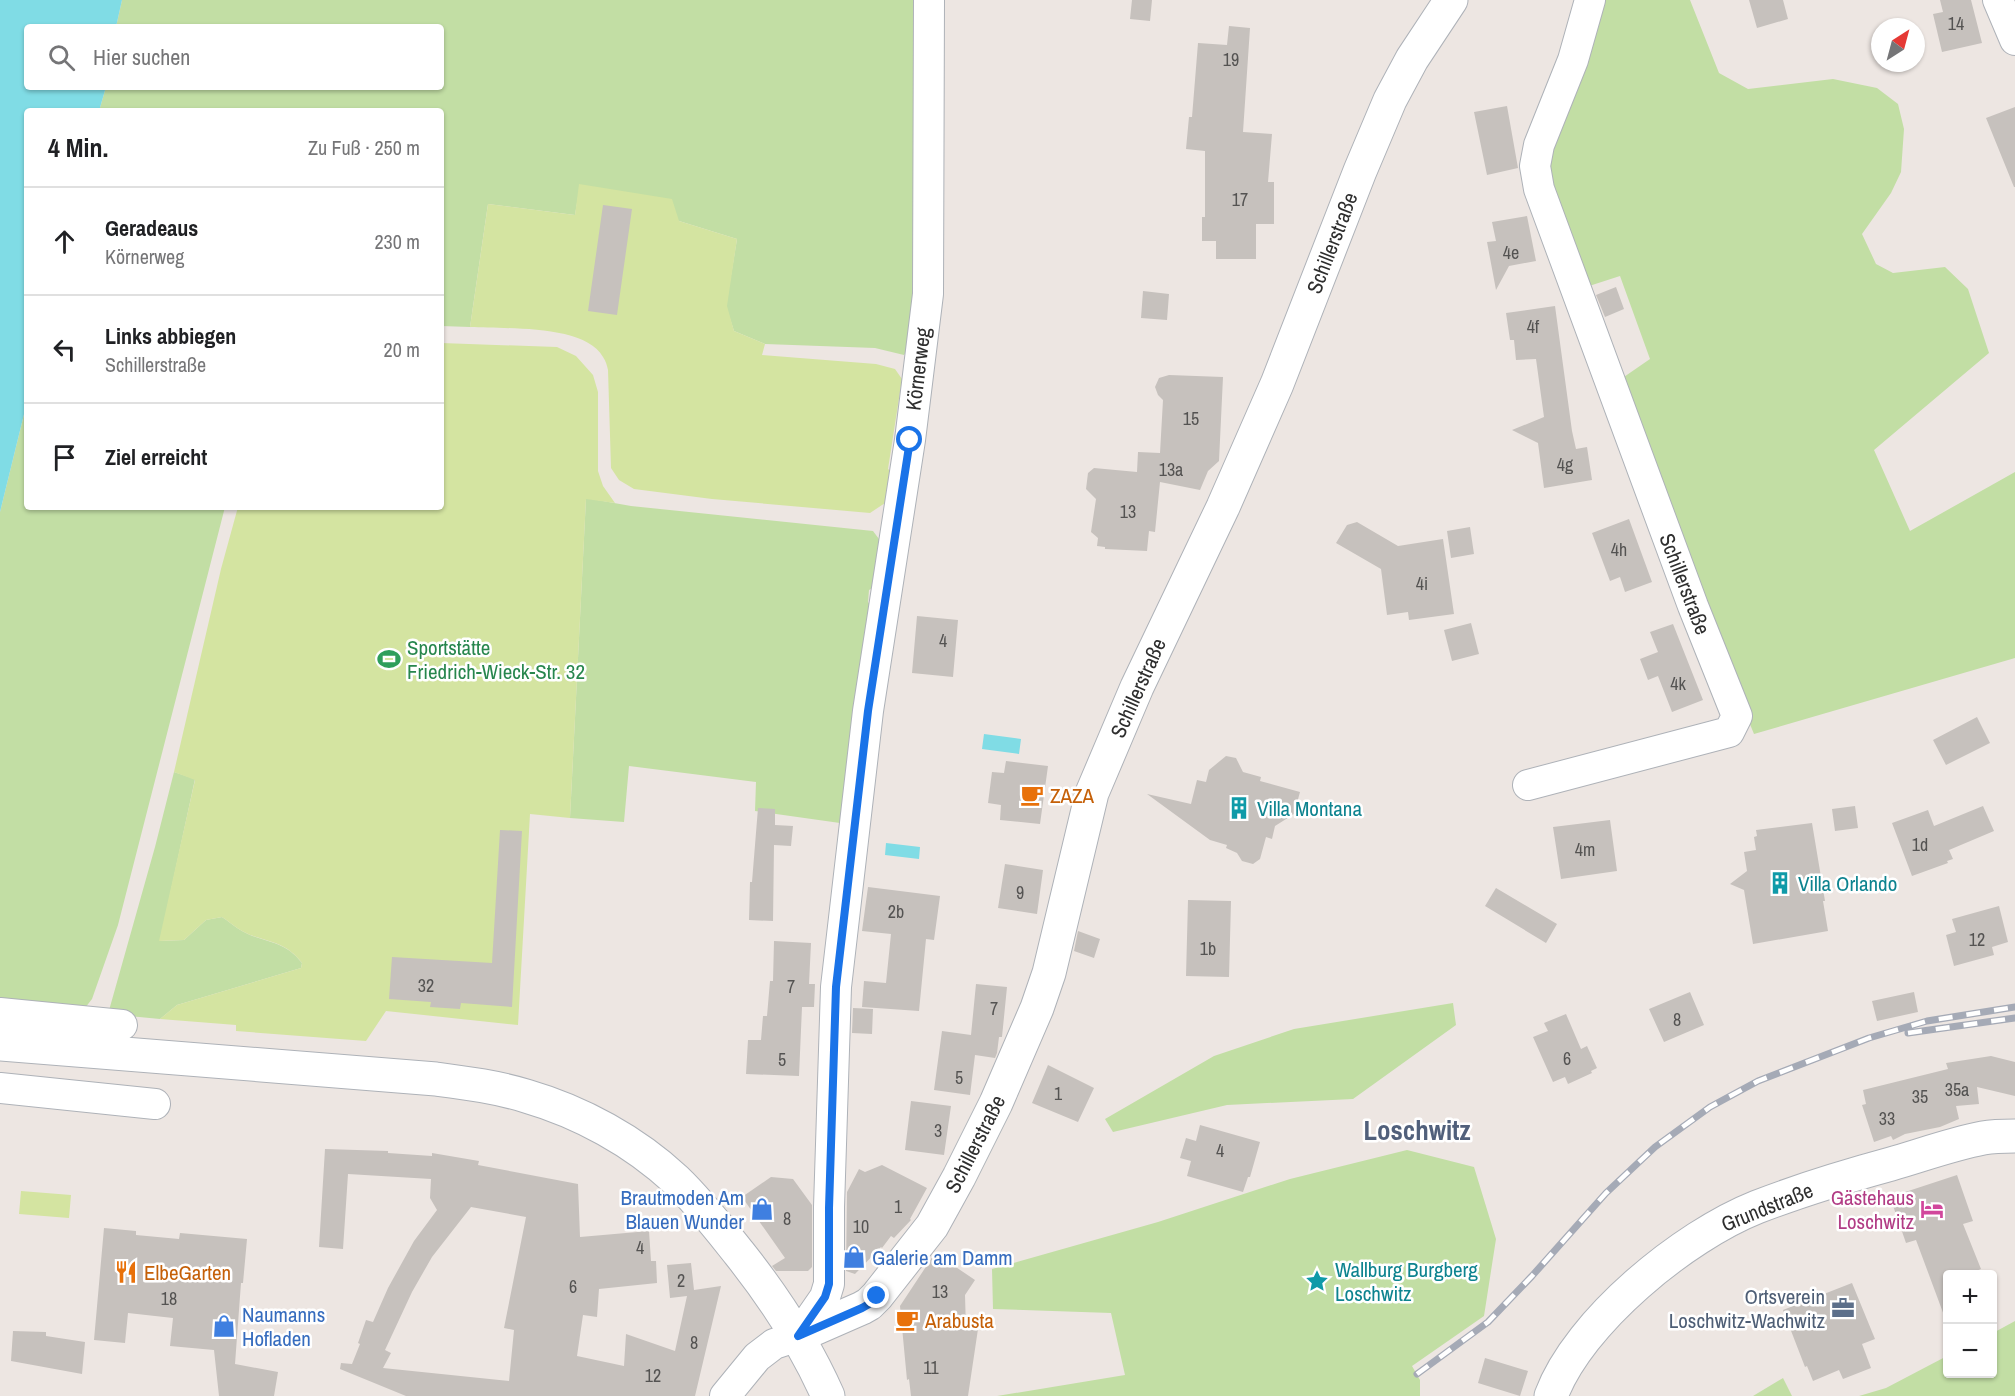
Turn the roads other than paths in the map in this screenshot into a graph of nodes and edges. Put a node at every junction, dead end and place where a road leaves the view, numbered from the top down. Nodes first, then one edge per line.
1 (929, 0) edge
2 (1451, 0) edge
3 (1590, 0) edge
4 (1998, 0) edge
5 (2015, 40) edge
6 (1528, 785) dead end
7 (0, 1013) edge
8 (122, 1025) dead end
9 (0, 1044) edge
10 (0, 1088) edge
11 (155, 1104) dead end
12 (2015, 1136) edge
13 (798, 1336) junction
14 (727, 1393) edge
15 (828, 1396) edge
16 (1551, 1396) edge

1 - 13 street, Körnerweg
2 - 13 main road, Schillerstraße
3 - 6 street, Schillerstraße
4 - 5 street
7 - 8 street
9 - 13 main road
10 - 11 street
12 - 16 main road, Grundstraße
13 - 14 street
13 - 15 main road

